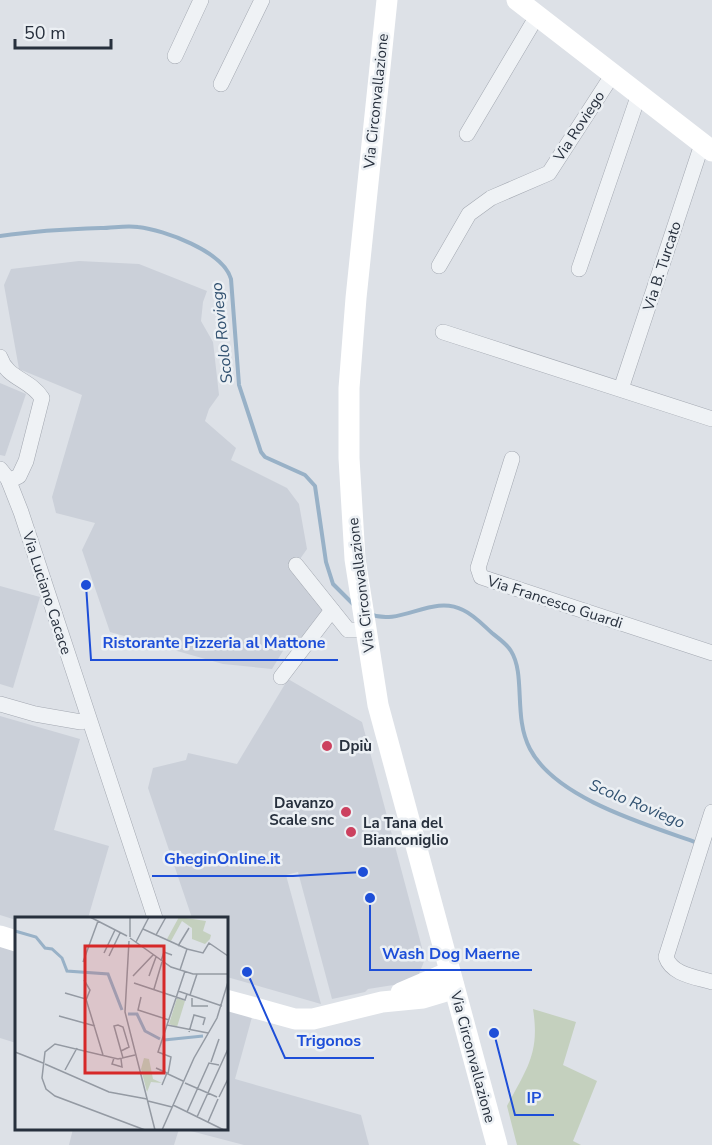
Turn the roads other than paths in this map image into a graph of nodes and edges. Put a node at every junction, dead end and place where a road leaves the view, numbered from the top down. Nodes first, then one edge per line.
1 (201, 0) edge
2 (262, 0) edge
3 (517, 0) edge
4 (385, 3) edge
5 (537, 16) junction
6 (175, 56) dead end
7 (613, 74) junction
8 (222, 84) dead end
9 (639, 94) junction
10 (467, 134) dead end
11 (707, 147) edge
12 (439, 266) dead end
13 (579, 269) dead end
14 (443, 332) dead end
15 (0, 357) edge
16 (621, 389) junction
17 (712, 419) edge
18 (512, 459) dead end
19 (4, 475) edge
20 (296, 565) dead end
21 (332, 610) junction
22 (365, 628) junction
23 (712, 653) edge
24 (281, 677) dead end
25 (0, 705) edge
26 (87, 719) junction
27 (710, 818) edge
28 (155, 917) edge
29 (0, 936) edge
30 (15, 941) edge
31 (451, 978) junction
32 (712, 982) edge
33 (423, 998) junction
34 (228, 1001) edge
35 (382, 1002) junction
36 (460, 1012) junction
37 (498, 1145) edge

1 - 6 street
2 - 8 street
3 - 5 main road, Via Roviego
4 - 22 main road, Via Circonvallazione
5 - 7 main road, Via Roviego
5 - 10 street
7 - 9 main road, Via Roviego
7 - 12 street, Via Roviego
9 - 11 main road, Via Roviego
9 - 13 street
11 - 16 street, Via B. Turcato
14 - 16 street
15 - 19 street
16 - 17 street
18 - 23 street, Via Francesco Guardi
19 - 26 street, Via Luciano Cacace
20 - 21 street
21 - 22 street
21 - 24 street
22 - 31 main road, Via Circonvallazione
25 - 26 street
26 - 28 street, Via Luciano Cacace
27 - 32 street
29 - 30 main road
31 - 33 main road
31 - 35 main road
31 - 36 main road, Via Circonvallazione
33 - 35 main road
33 - 36 main road
34 - 35 main road
36 - 37 main road, Via Circonvallazione

